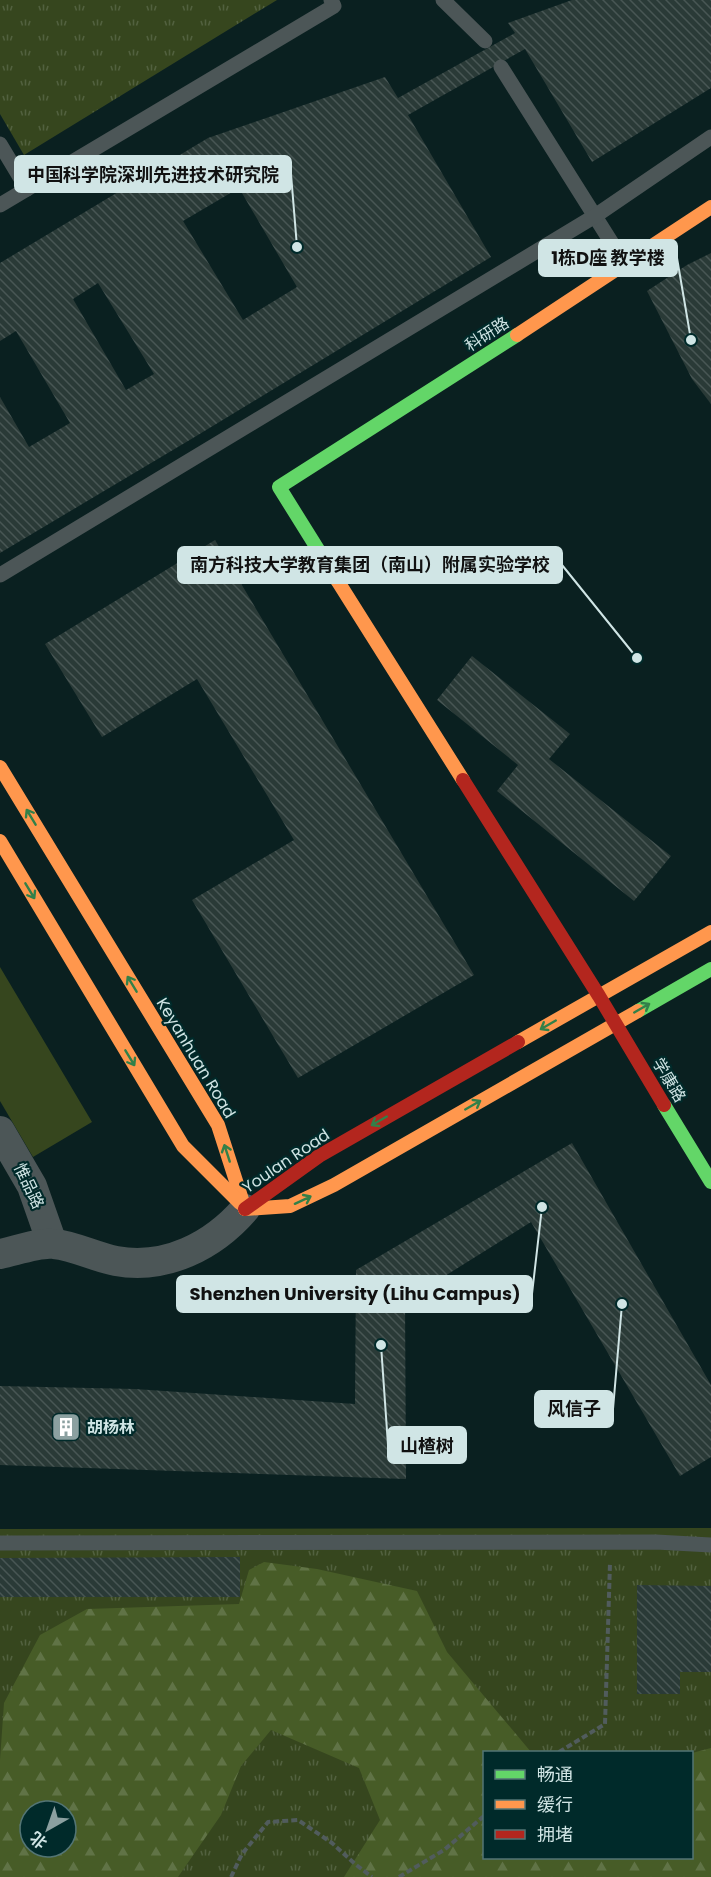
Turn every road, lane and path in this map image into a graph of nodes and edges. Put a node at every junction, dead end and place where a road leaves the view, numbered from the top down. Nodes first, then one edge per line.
1 (443, 0) edge
2 (336, 2) edge
3 (485, 41) dead end
4 (501, 67) dead end
5 (711, 137) edge
6 (0, 144) edge
7 (27, 189) junction
8 (0, 205) edge
9 (711, 207) edge
10 (596, 216) junction
11 (625, 264) junction
12 (279, 487) joint
13 (0, 575) edge
14 (0, 767) edge
15 (0, 841) edge
16 (711, 932) edge
17 (711, 969) edge
18 (599, 996) junction
19 (616, 1023) junction
20 (0, 1131) edge
21 (711, 1182) edge
22 (246, 1209) junction
23 (52, 1243) junction
24 (0, 1254) edge
25 (610, 1542) junction
26 (0, 1543) edge
27 (711, 1545) edge
28 (561, 1751) edge
29 (483, 1817) edge
30 (231, 1877) edge
31 (372, 1877) edge
32 (399, 1877) edge

1 - 3 lane
2 - 7 lane
4 - 10 lane
5 - 10 lane
6 - 7 lane
7 - 8 lane
9 - 11 street, 科研路
10 - 11 lane
10 - 13 lane
11 - 12 street, 科研路
12 - 18 street, 学康路
22 -> 14 street, Keyanhuan Road
15 -> 22 street
16 - 18 street, Youlan Road
19 -> 17 street, Youlan Road
18 - 19 street, 学康路
18 -> 22 street, Youlan Road
19 - 21 street, 学康路
22 -> 19 street, Youlan Road
20 - 23 street, 惟品路
22 - 23 street
23 - 24 street
25 - 26 lane
25 - 27 lane
25 - 28 path
29 - 32 path
30 - 31 path

